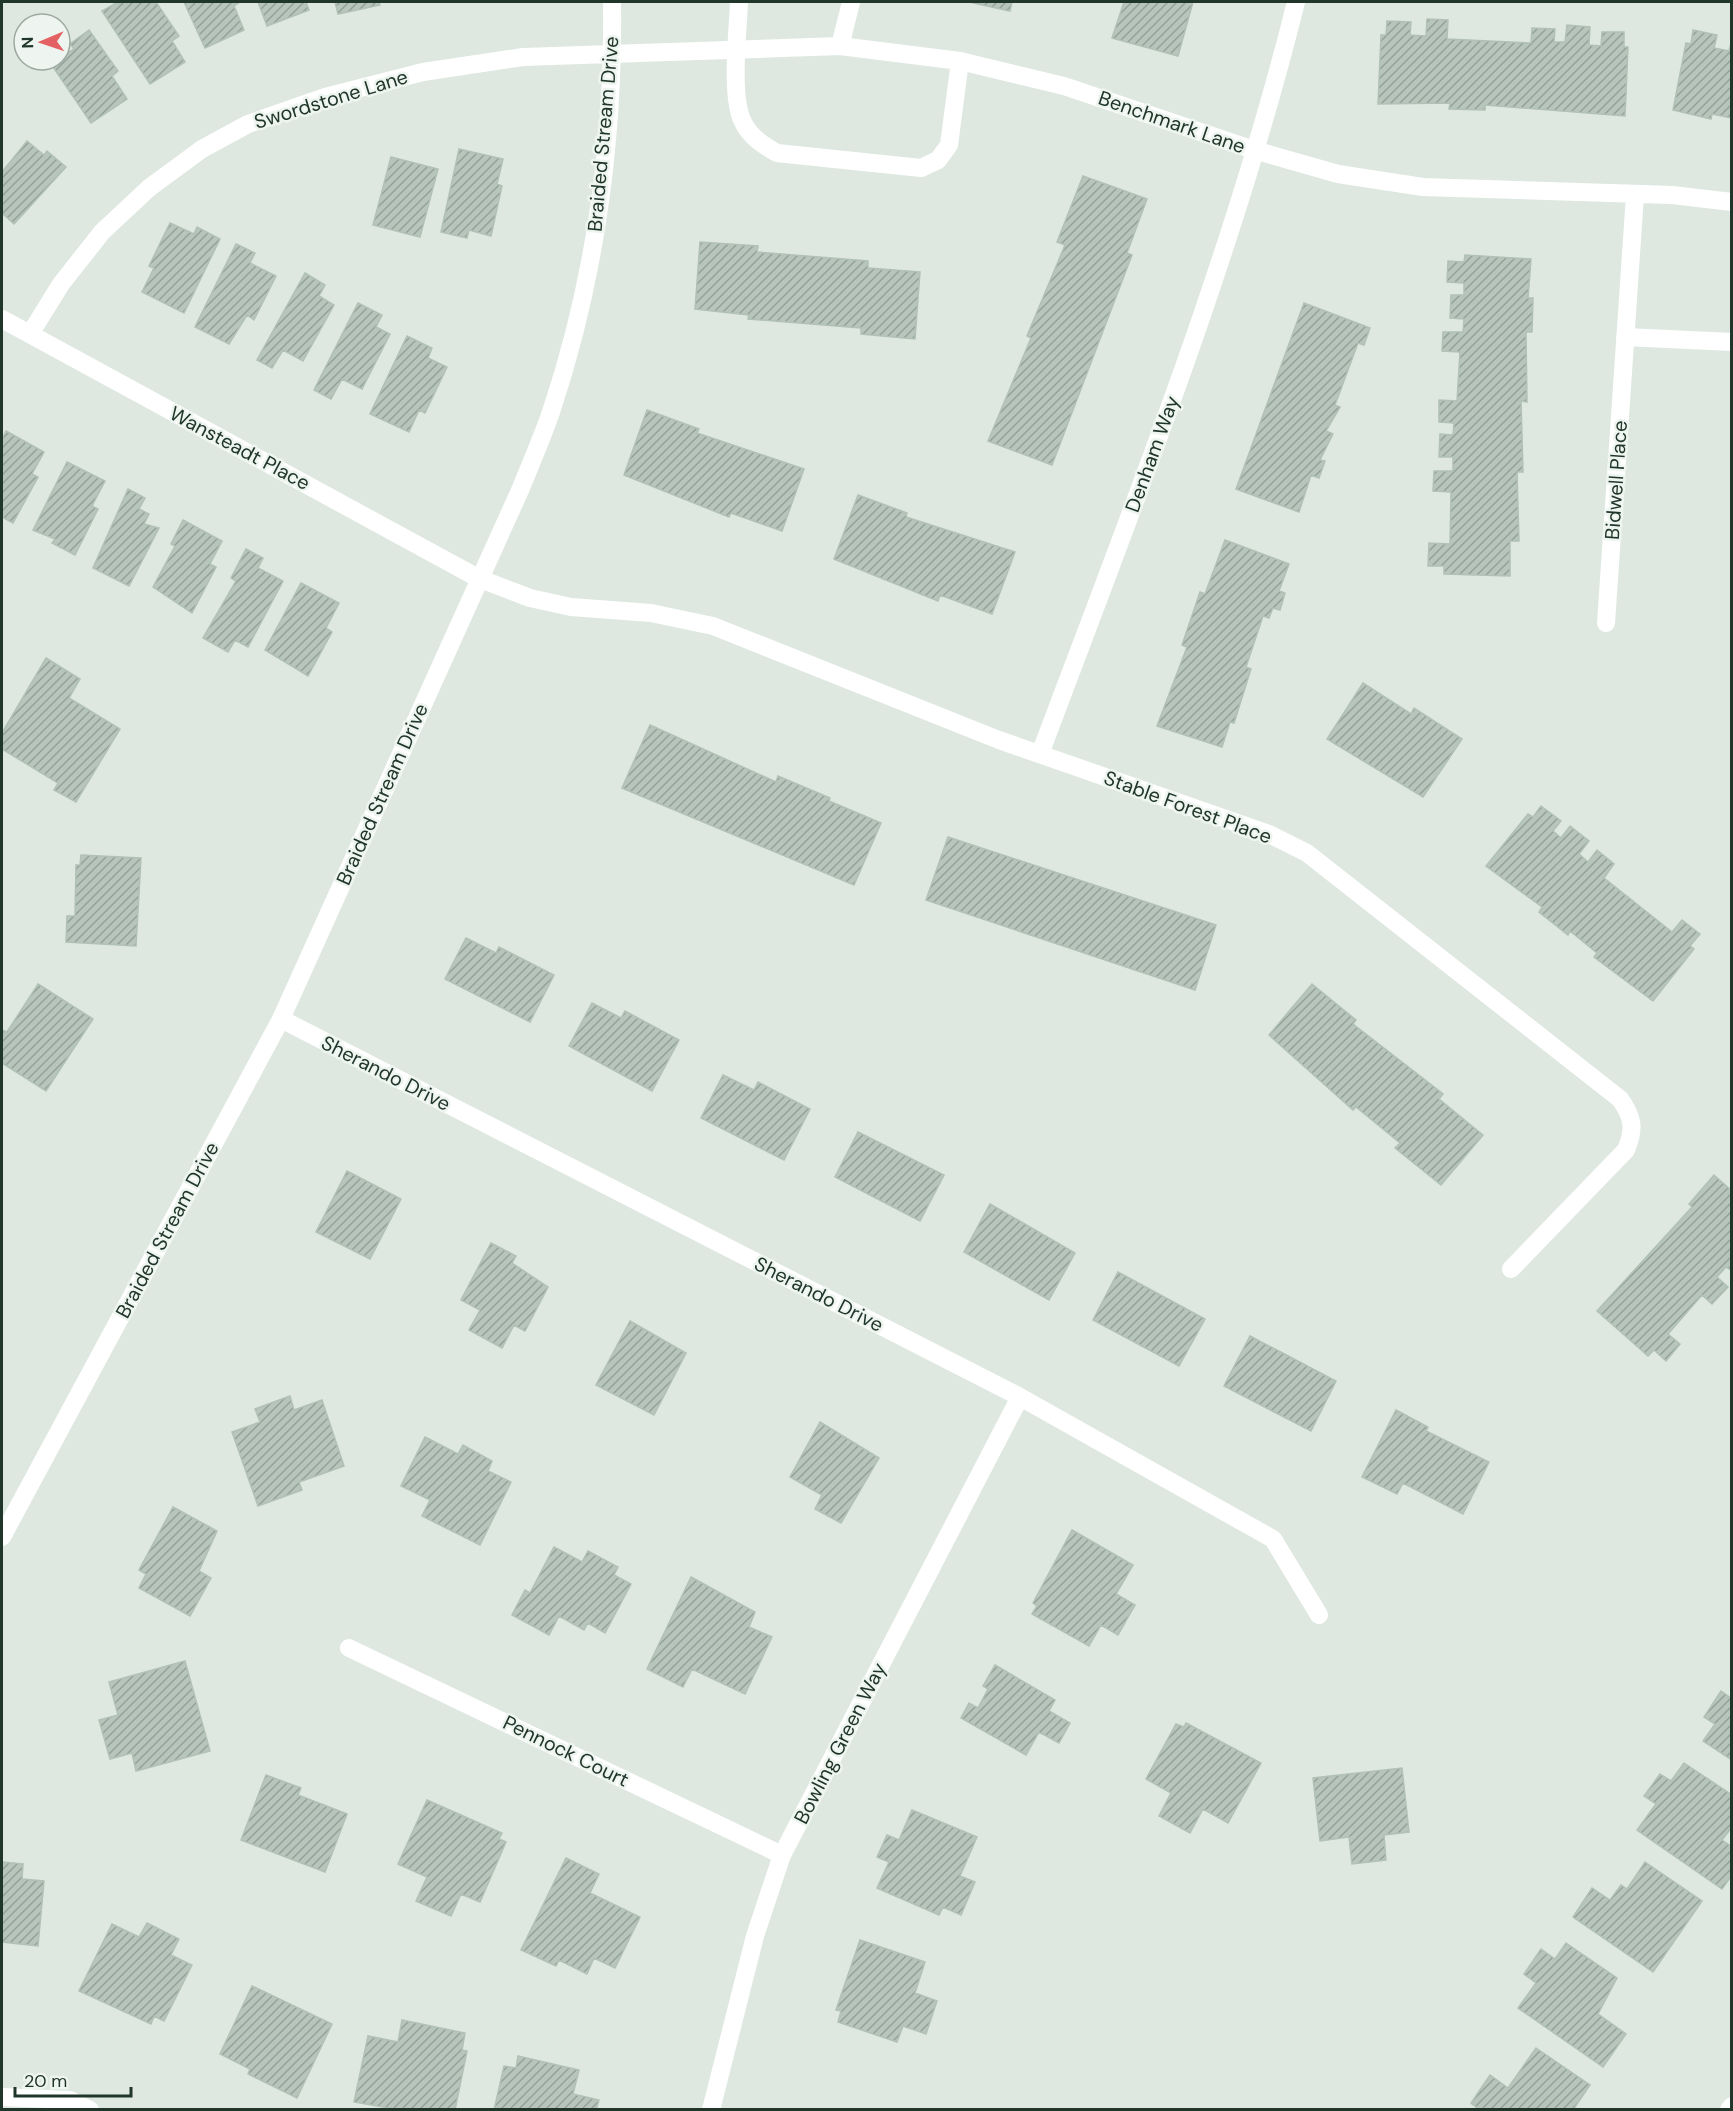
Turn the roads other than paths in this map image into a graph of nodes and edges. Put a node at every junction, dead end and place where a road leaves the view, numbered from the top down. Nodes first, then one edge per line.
1 (612, 2) edge
2 (739, 2) edge
3 (851, 2) edge
4 (1296, 2) edge
5 (840, 46) junction
6 (737, 48) junction
7 (613, 52) junction
8 (960, 61) junction
9 (1254, 150) junction
10 (1635, 195) junction
11 (1731, 202) edge
12 (2, 319) edge
13 (30, 334) junction
14 (1626, 337) junction
15 (1731, 342) edge
16 (478, 578) junction
17 (1606, 623) dead end
18 (1040, 754) junction
19 (281, 1019) junction
20 (1511, 1269) dead end
21 (1020, 1397) junction
22 (2, 1537) edge
23 (1319, 1615) dead end
24 (349, 1648) dead end
25 (782, 1855) junction
26 (2, 2097) edge
27 (90, 2109) edge
28 (711, 2109) edge

1 - 7 street, Braided Stream Drive
2 - 6 street
3 - 5 street
4 - 9 street, Denham Way
5 - 6 street, Benchmark Lane
5 - 8 street, Benchmark Lane
6 - 7 street, Benchmark Lane
6 - 8 street
7 - 13 street, Swordstone Lane
7 - 16 street, Braided Stream Drive
8 - 9 street, Benchmark Lane
9 - 10 street, Benchmark Lane
9 - 18 street, Denham Way
10 - 11 street, Benchmark Lane
10 - 14 street, Bidwell Place
12 - 13 street, Wansteadt Place
13 - 16 street, Wansteadt Place
14 - 15 street
14 - 17 street, Bidwell Place
16 - 18 street, Stable Forest Place
16 - 19 street, Braided Stream Drive
18 - 20 street, Stable Forest Place
19 - 21 street, Sherando Drive
19 - 22 street, Braided Stream Drive
21 - 23 street, Sherando Drive
21 - 25 street, Bowling Green Way
24 - 25 street, Pennock Court
25 - 28 street, Bowling Green Way
26 - 27 street

